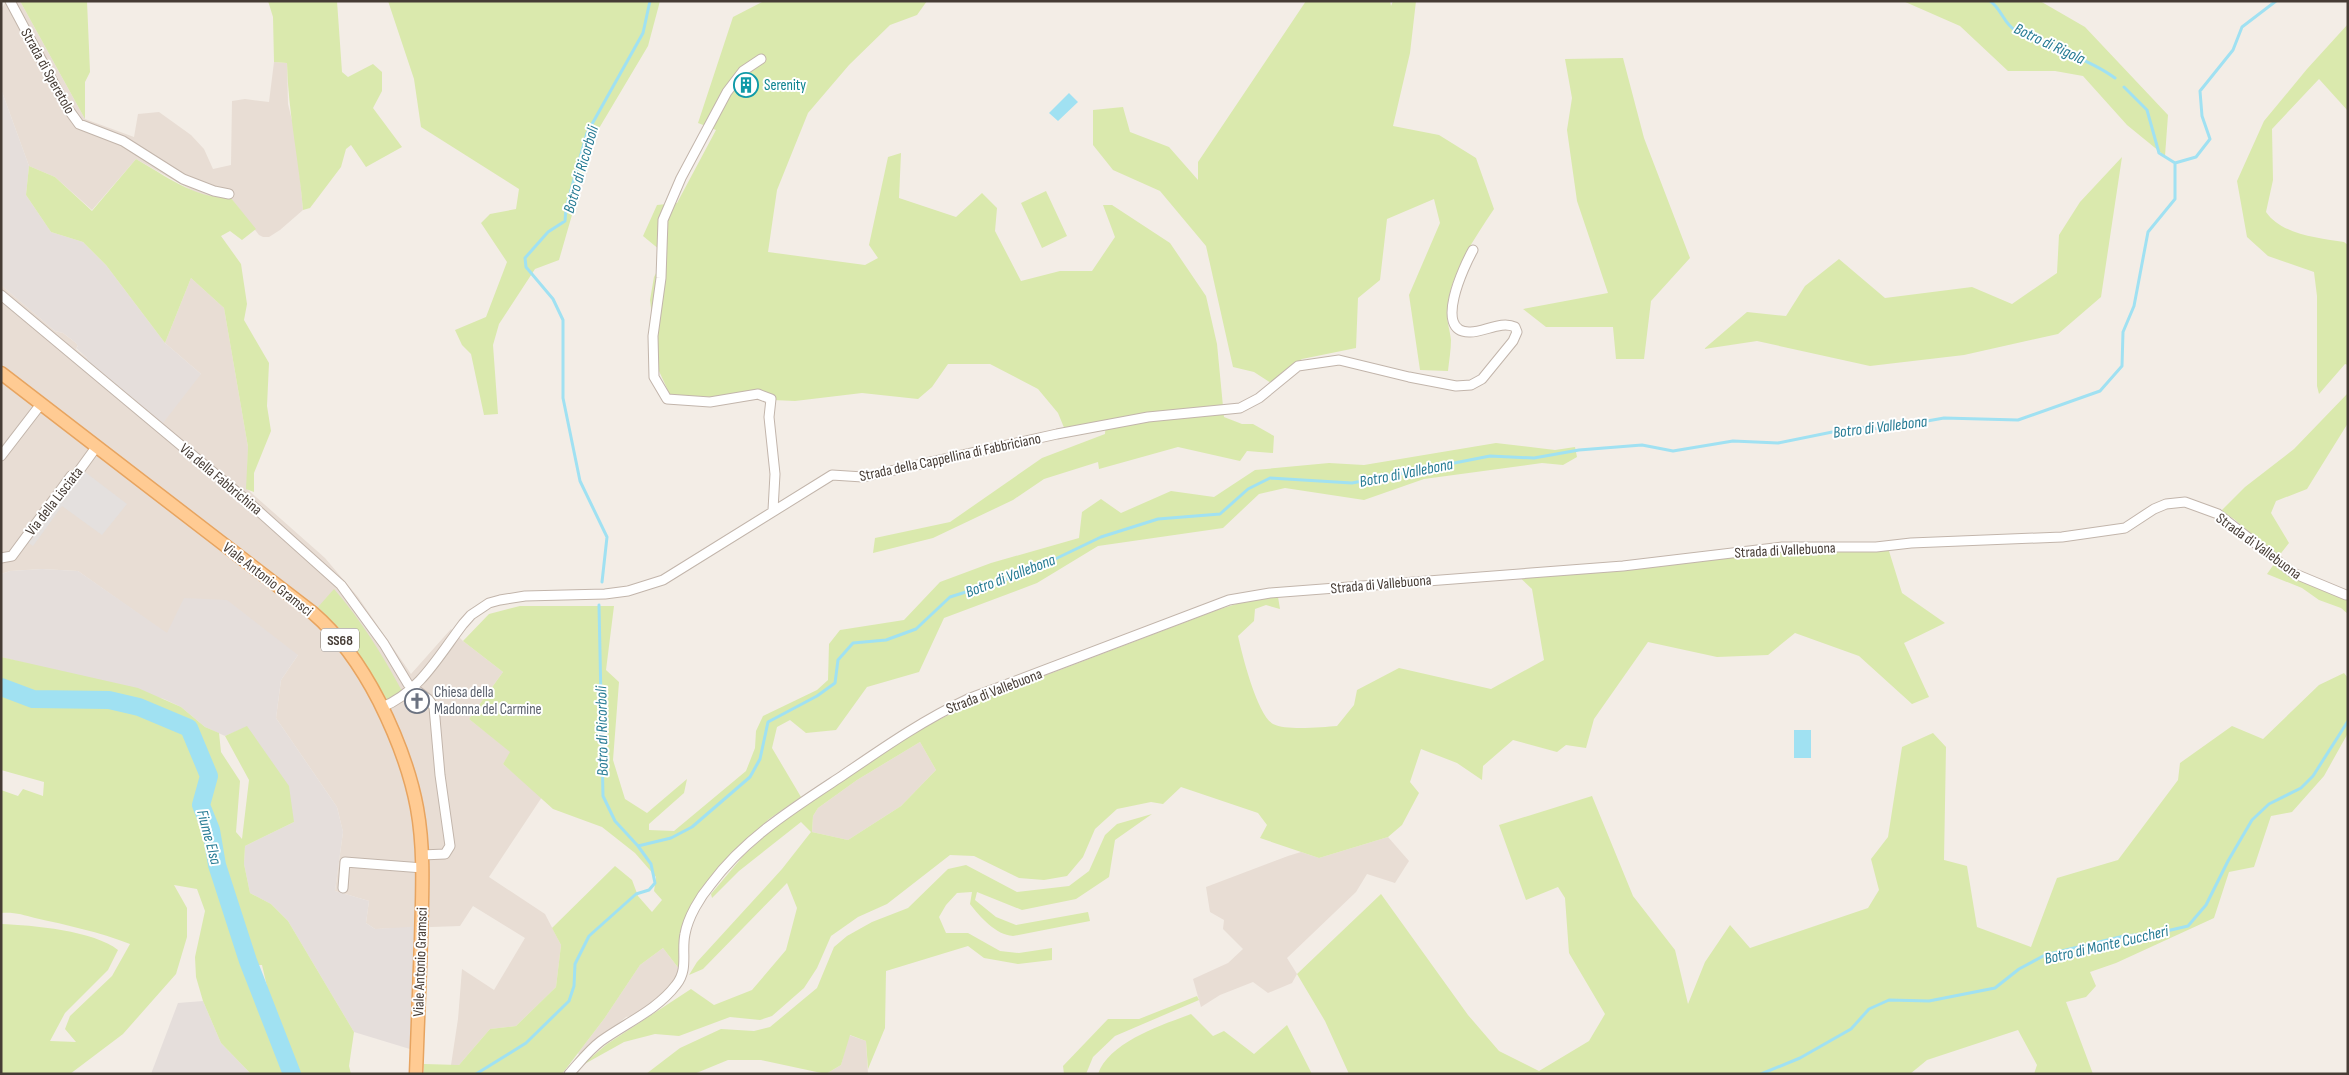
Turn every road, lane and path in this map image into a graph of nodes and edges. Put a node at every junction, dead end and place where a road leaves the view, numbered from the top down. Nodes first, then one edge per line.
1 (10, 1) edge
2 (762, 59) dead end
3 (229, 194) dead end
4 (1473, 250) dead end
5 (1, 295) edge
6 (1, 373) edge
7 (41, 404) junction
8 (97, 446) junction
9 (1, 456) edge
10 (773, 510) junction
11 (1, 558) edge
12 (2346, 595) dead end
13 (412, 688) junction
14 (382, 707) junction
15 (423, 862) junction
16 (343, 888) dead end
17 (416, 1074) edge
18 (569, 1074) edge

1 - 3 street, Strada di Speretolo
2 - 10 street
4 - 10 street, Strada della Cappellina di Fabbriciano
5 - 13 street, Via della Fabbrichina
6 - 7 main road, Viale Antonio Gramsci / SS68
7 - 8 main road, Viale Antonio Gramsci / SS68
7 - 9 street
8 - 11 street, Via della Lisciata
8 - 14 main road, Viale Antonio Gramsci / SS68
10 - 13 street, Strada della Cappellina di Fabbriciano
12 - 18 street, Strada di Vallebuona
13 - 14 street, Strada della Cappellina di Fabbriciano
13 - 15 street, Via della Fabbrichina
14 - 15 main road, Viale Antonio Gramsci / SS68
15 - 16 street
15 - 17 main road, Viale Antonio Gramsci / SS68

